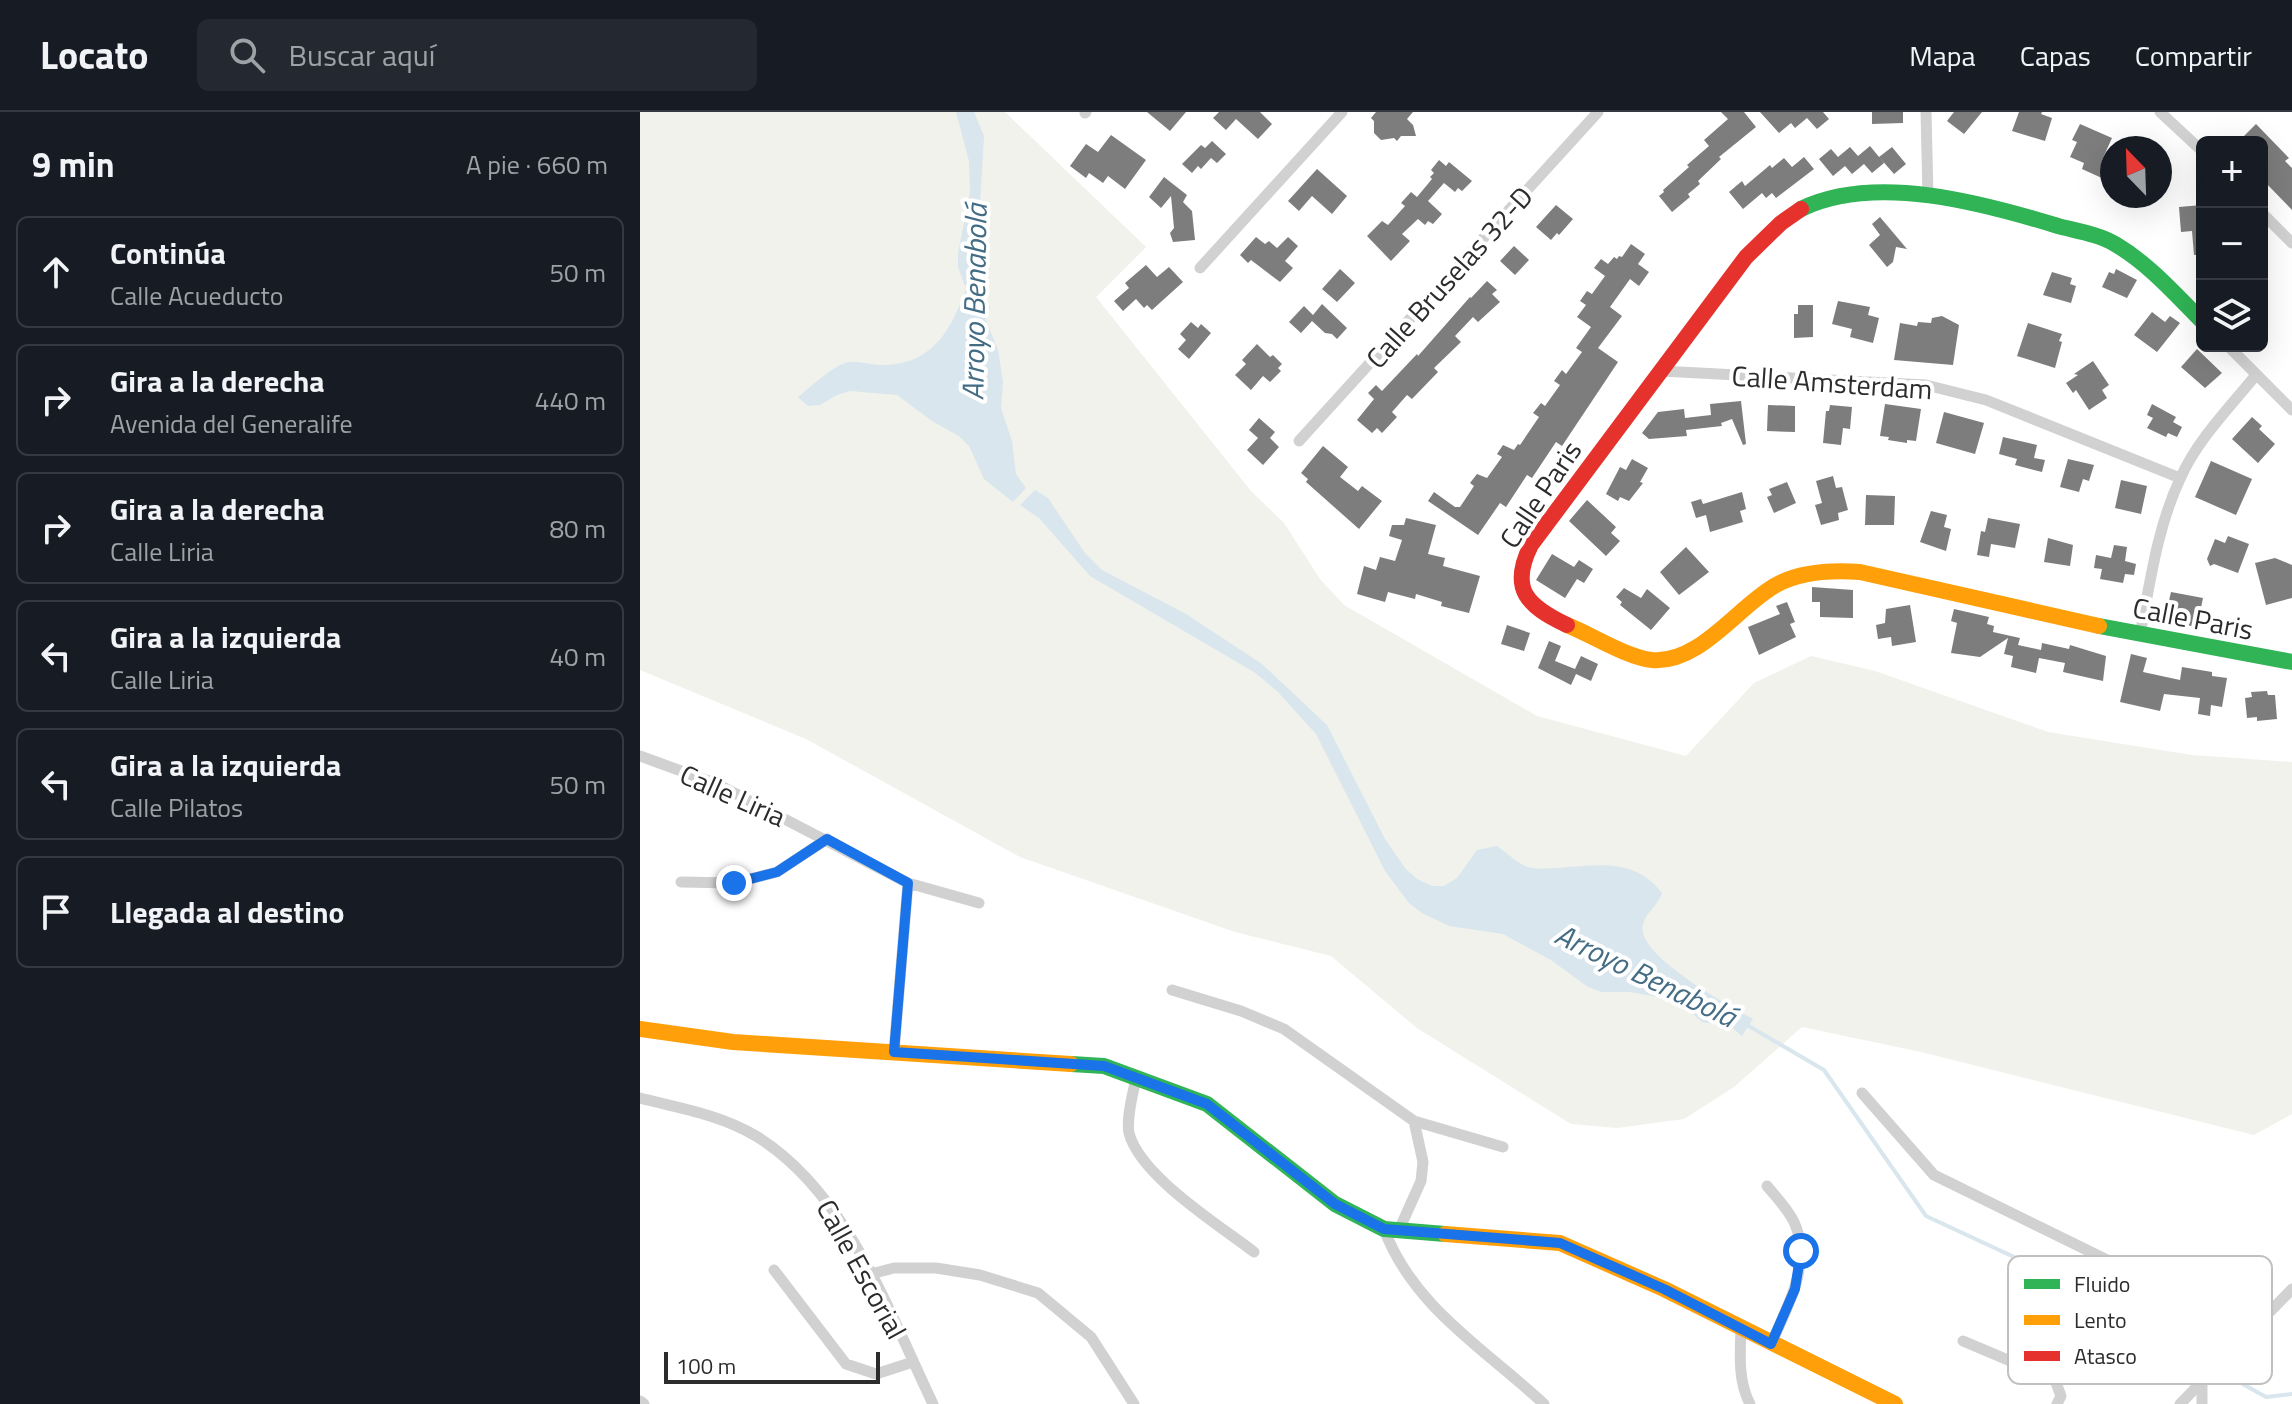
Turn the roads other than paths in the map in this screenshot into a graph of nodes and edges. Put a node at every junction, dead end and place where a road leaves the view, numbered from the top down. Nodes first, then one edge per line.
1 (1342, 112) edge
2 (1598, 112) edge
3 (1926, 112) edge
4 (2160, 112) edge
5 (2196, 145) edge
6 (1928, 196) junction
7 (2268, 219) edge
8 (2292, 243) edge
9 (1200, 268) dead end
10 (2196, 315) edge
11 (2234, 352) edge
12 (1661, 371) junction
13 (2256, 375) junction
14 (2292, 410) edge
15 (1299, 441) dead end
16 (2180, 478) junction
17 (2140, 635) junction
18 (2292, 662) edge
19 (640, 756) edge
20 (827, 839) junction
21 (681, 882) dead end
22 (908, 883) junction
23 (979, 903) dead end
24 (1172, 990) dead end
25 (640, 1029) edge
26 (894, 1052) junction
27 (1136, 1078) junction
28 (1862, 1093) dead end
29 (640, 1098) edge
30 (1414, 1121) junction
31 (1503, 1147) dead end
32 (1767, 1186) dead end
33 (1392, 1229) junction
34 (1254, 1252) dead end
35 (2099, 1256) edge
36 (774, 1270) dead end
37 (871, 1274) junction
38 (2292, 1289) edge
39 (2272, 1310) edge
40 (1741, 1329) junction
41 (1963, 1341) dead end
42 (1771, 1344) junction
43 (2008, 1360) edge
44 (913, 1362) junction
45 (2056, 1384) edge
46 (2201, 1384) edge
47 (933, 1404) edge
48 (1134, 1404) edge
49 (1544, 1404) edge
50 (1750, 1404) edge
51 (1895, 1404) edge
52 (2057, 1404) edge
53 (2180, 1404) edge

1 - 9 street
2 - 15 street, Calle Bruselas 32-D
3 - 6 street
4 - 5 street
6 - 10 street, Calle Paris
6 - 12 street, Calle Paris
7 - 8 street
11 - 13 street
12 - 16 street, Calle Amsterdam
12 - 17 street, Calle Paris
13 - 14 street
13 - 16 street
16 - 17 street
17 - 18 street, Calle Paris
19 - 20 street, Calle Liria
20 - 21 street
20 - 22 street, Calle Liria
22 - 23 street, Calle Liria
22 - 26 street
24 - 30 street
25 - 26 street
26 - 27 street
27 - 33 street
27 - 34 street
28 - 35 street
29 - 37 street, Calle Escorial
30 - 31 street
30 - 33 street
32 - 42 street
33 - 40 street
33 - 49 street
36 - 44 street
37 - 44 street, Calle Escorial
37 - 48 street
38 - 39 street
40 - 42 street
40 - 50 street
41 - 43 street
42 - 51 street
44 - 47 street, Calle Escorial
45 - 52 street
46 - 53 street

